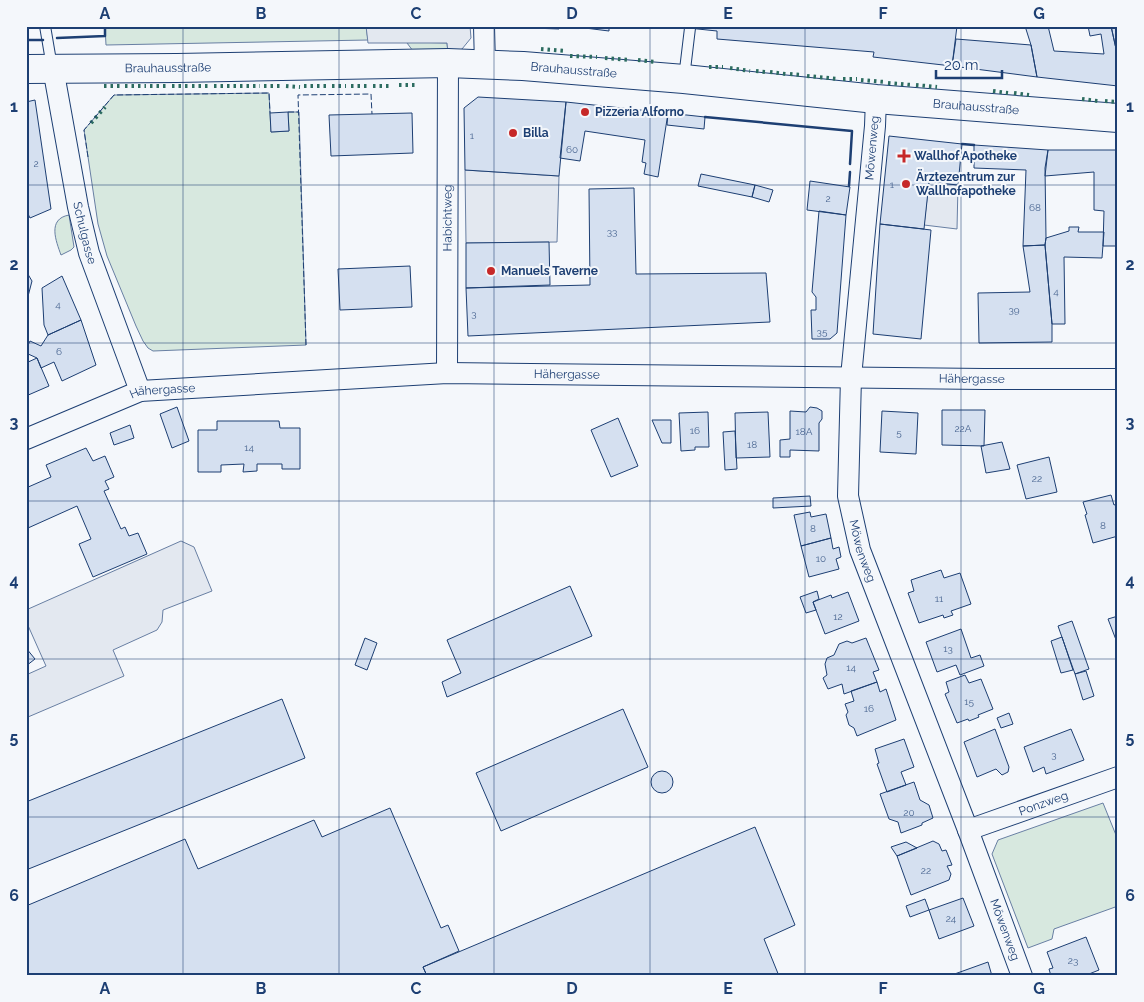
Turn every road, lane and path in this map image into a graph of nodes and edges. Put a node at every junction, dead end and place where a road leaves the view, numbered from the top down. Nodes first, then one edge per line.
1 (45, 26) edge
2 (484, 26) edge
3 (690, 28) dead end
4 (448, 63) junction
5 (485, 65) junction
6 (39, 68) edge
7 (684, 79) junction
8 (876, 99) junction
9 (1118, 118) edge
10 (446, 373) junction
11 (851, 377) junction
12 (1118, 379) edge
13 (140, 391) junction
14 (26, 439) edge
15 (1118, 777) edge
16 (968, 830) junction
17 (1022, 976) edge

1 - 6 lane
2 - 5 street
3 - 7 lane
4 - 5 main road, Brauhausstraße
4 - 6 main road, Brauhausstraße
4 - 10 street, Habichtweg
5 - 7 main road, Brauhausstraße
6 - 13 street, Schulgasse
7 - 8 main road, Brauhausstraße
8 - 9 main road, Brauhausstraße
8 - 11 street, Möwenweg
10 - 11 street, Hähergasse
10 - 13 street, Hähergasse
11 - 12 street, Hähergasse
11 - 16 street, Möwenweg
13 - 14 street, Hähergasse
15 - 16 street, Ponzweg
16 - 17 street, Möwenweg

